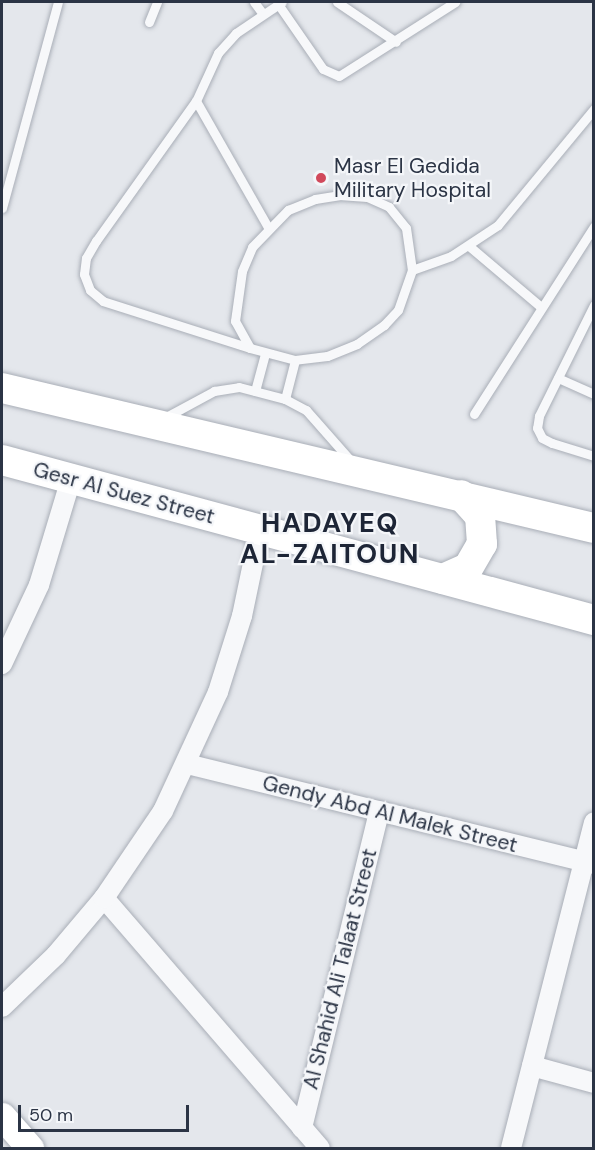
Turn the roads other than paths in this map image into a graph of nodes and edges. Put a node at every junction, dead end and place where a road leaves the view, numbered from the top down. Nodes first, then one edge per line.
1 (58, 2) edge
2 (157, 2) edge
3 (254, 2) edge
4 (337, 2) edge
5 (455, 2) edge
6 (280, 3) edge
7 (263, 14) junction
8 (149, 22) dead end
9 (396, 42) junction
10 (196, 101) junction
11 (594, 109) edge
12 (2, 208) edge
13 (594, 226) edge
14 (268, 227) junction
15 (469, 246) junction
16 (412, 270) junction
17 (594, 305) edge
18 (542, 307) junction
19 (250, 348) junction
20 (265, 353) junction
21 (295, 360) junction
22 (558, 378) junction
23 (2, 388) edge
24 (255, 391) junction
25 (592, 391) edge
26 (285, 399) junction
27 (474, 414) dead end
28 (150, 423) junction
29 (594, 456) edge
30 (2, 460) edge
31 (360, 472) junction
32 (71, 479) junction
33 (461, 495) junction
34 (594, 528) edge
35 (260, 530) junction
36 (443, 579) junction
37 (594, 620) edge
38 (2, 664) edge
39 (187, 764) junction
40 (379, 811) junction
41 (594, 822) edge
42 (588, 863) edge
43 (104, 898) junction
44 (2, 1007) edge
45 (532, 1066) junction
46 (594, 1083) edge
47 (2, 1116) edge
48 (302, 1128) junction
49 (30, 1149) edge
50 (320, 1149) edge
51 (511, 1149) edge

1 - 12 lane
2 - 8 lane
3 - 7 lane
4 - 9 lane
5 - 9 lane
6 - 7 lane
6 - 9 lane
7 - 10 lane
10 - 14 lane
10 - 19 lane
11 - 15 lane
13 - 18 lane
14 - 16 lane
14 - 19 lane
15 - 16 lane
15 - 18 lane
16 - 21 lane
17 - 22 lane
18 - 27 lane
19 - 20 lane
20 - 21 lane
20 - 24 lane
21 - 26 lane
22 - 25 lane
22 - 29 lane
23 - 28 main road
24 - 26 lane
24 - 28 lane
26 - 31 lane
28 - 31 main road
30 - 32 main road, Gesr Al Suez Street
31 - 33 main road
32 - 35 main road, Gesr Al Suez Street
32 - 38 street
33 - 34 main road
33 - 36 main road
35 - 36 main road, Gesr Al Suez Street
35 - 39 street
36 - 37 main road, Gesr Al Suez Street
39 - 40 street, Gendy Abd Al Malek Street
39 - 43 street
40 - 42 street, Gendy Abd Al Malek Street
40 - 48 street, Al Shahid Ali Talaat Street
41 - 42 street
42 - 45 street
43 - 44 street
43 - 48 street
45 - 46 street
45 - 51 street
47 - 49 main road
48 - 50 street

